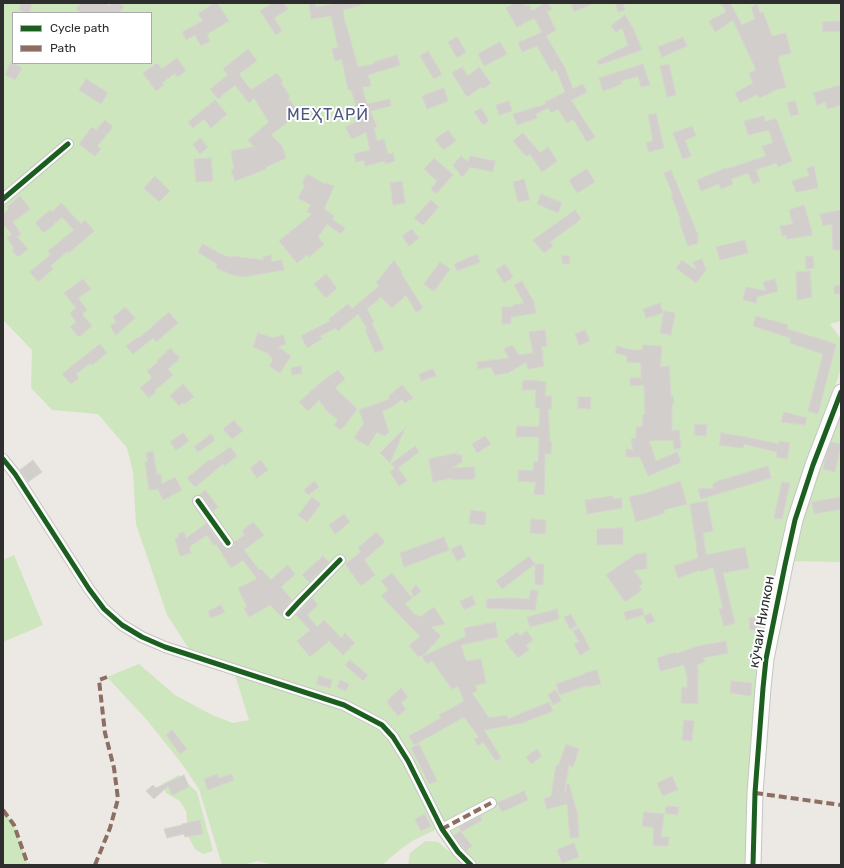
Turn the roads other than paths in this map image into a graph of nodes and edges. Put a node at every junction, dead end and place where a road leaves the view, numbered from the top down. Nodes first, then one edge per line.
1 (68, 144) dead end
2 (3, 199) edge
3 (841, 392) edge
4 (3, 459) edge
5 (198, 501) dead end
6 (228, 543) dead end
7 (340, 560) dead end
8 (288, 614) dead end
9 (491, 803) dead end
10 (442, 829) junction
11 (471, 865) edge
12 (753, 865) edge

1 - 2 street
3 - 12 street, кӯчаи Нилкон
4 - 10 street
5 - 6 street
7 - 8 street
9 - 10 street
10 - 11 street

